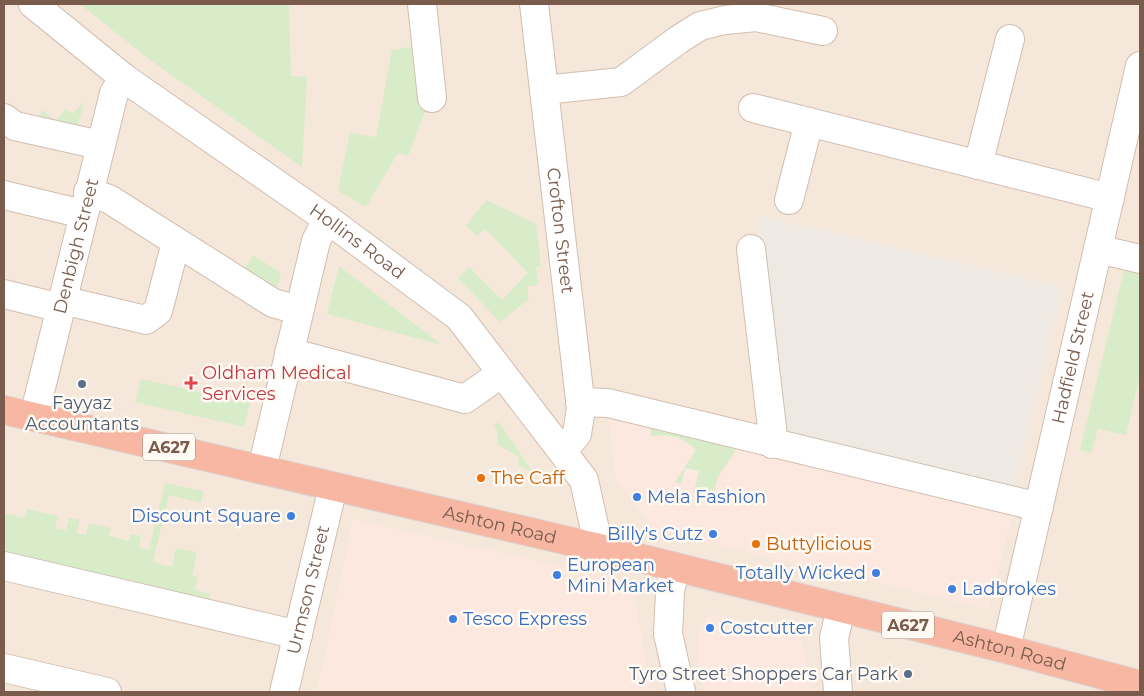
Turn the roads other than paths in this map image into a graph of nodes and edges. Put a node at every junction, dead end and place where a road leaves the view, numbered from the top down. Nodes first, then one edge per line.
1 (33, 4) edge
2 (422, 4) edge
3 (534, 4) edge
4 (723, 12) edge
5 (823, 31) dead end
6 (1010, 39) dead end
7 (1140, 66) edge
8 (124, 78) junction
9 (544, 90) junction
10 (432, 98) dead end
11 (754, 108) dead end
12 (4, 118) edge
13 (809, 122) junction
14 (100, 145) junction
15 (978, 165) junction
16 (4, 195) edge
17 (1110, 198) junction
18 (790, 200) dead end
19 (86, 203) junction
20 (327, 219) junction
21 (176, 242) junction
22 (751, 249) dead end
23 (1098, 250) junction
24 (1140, 259) edge
25 (4, 294) edge
26 (61, 304) junction
27 (298, 310) junction
28 (289, 352) junction
29 (502, 373) junction
30 (580, 402) junction
31 (4, 410) edge
32 (34, 416) junction
33 (772, 444) junction
34 (563, 452) junction
35 (262, 469) junction
36 (333, 486) junction
37 (1040, 507) junction
38 (598, 548) junction
39 (4, 566) edge
40 (674, 567) junction
41 (841, 608) junction
42 (298, 635) junction
43 (1006, 649) junction
44 (4, 668) edge
45 (1140, 685) edge
46 (107, 692) edge
47 (284, 692) edge
48 (680, 692) edge
49 (838, 692) edge

1 - 8 street, Hollins Road
2 - 10 street
3 - 9 street, Crofton Street
4 - 5 street
4 - 9 street
6 - 15 street
7 - 17 street, Hadfield Street
8 - 14 street, Denbigh Street
8 - 20 street, Hollins Road
9 - 30 street, Crofton Street
11 - 13 street
12 - 14 street
13 - 15 street
13 - 18 street
14 - 19 street, Denbigh Street
15 - 17 street
16 - 19 street
17 - 23 street, Hadfield Street
19 - 21 street
19 - 26 street, Denbigh Street
20 - 27 street
20 - 29 street, Hollins Road
21 - 26 street
21 - 27 street
22 - 33 street
23 - 24 street
23 - 37 street, Hadfield Street
25 - 26 street
26 - 32 street, Denbigh Street
27 - 28 street
28 - 29 street
28 - 35 street
29 - 34 street, Hollins Road
30 - 33 street
30 - 34 street, Crofton Street
31 - 32 highway, Ashton Road / A627
32 - 35 highway, Ashton Road / A627
33 - 37 street
34 - 38 street, Hollins Road
35 - 36 highway, Ashton Road / A627
36 - 38 highway, Ashton Road / A627
36 - 42 street, Urmson Street
37 - 43 street, Hadfield Street
38 - 40 highway, Ashton Road / A627
39 - 42 street
40 - 41 highway, Ashton Road / A627
40 - 48 street
41 - 43 highway, Ashton Road / A627
41 - 49 street
42 - 47 street, Urmson Street
43 - 45 highway, Ashton Road / A627
44 - 46 street

